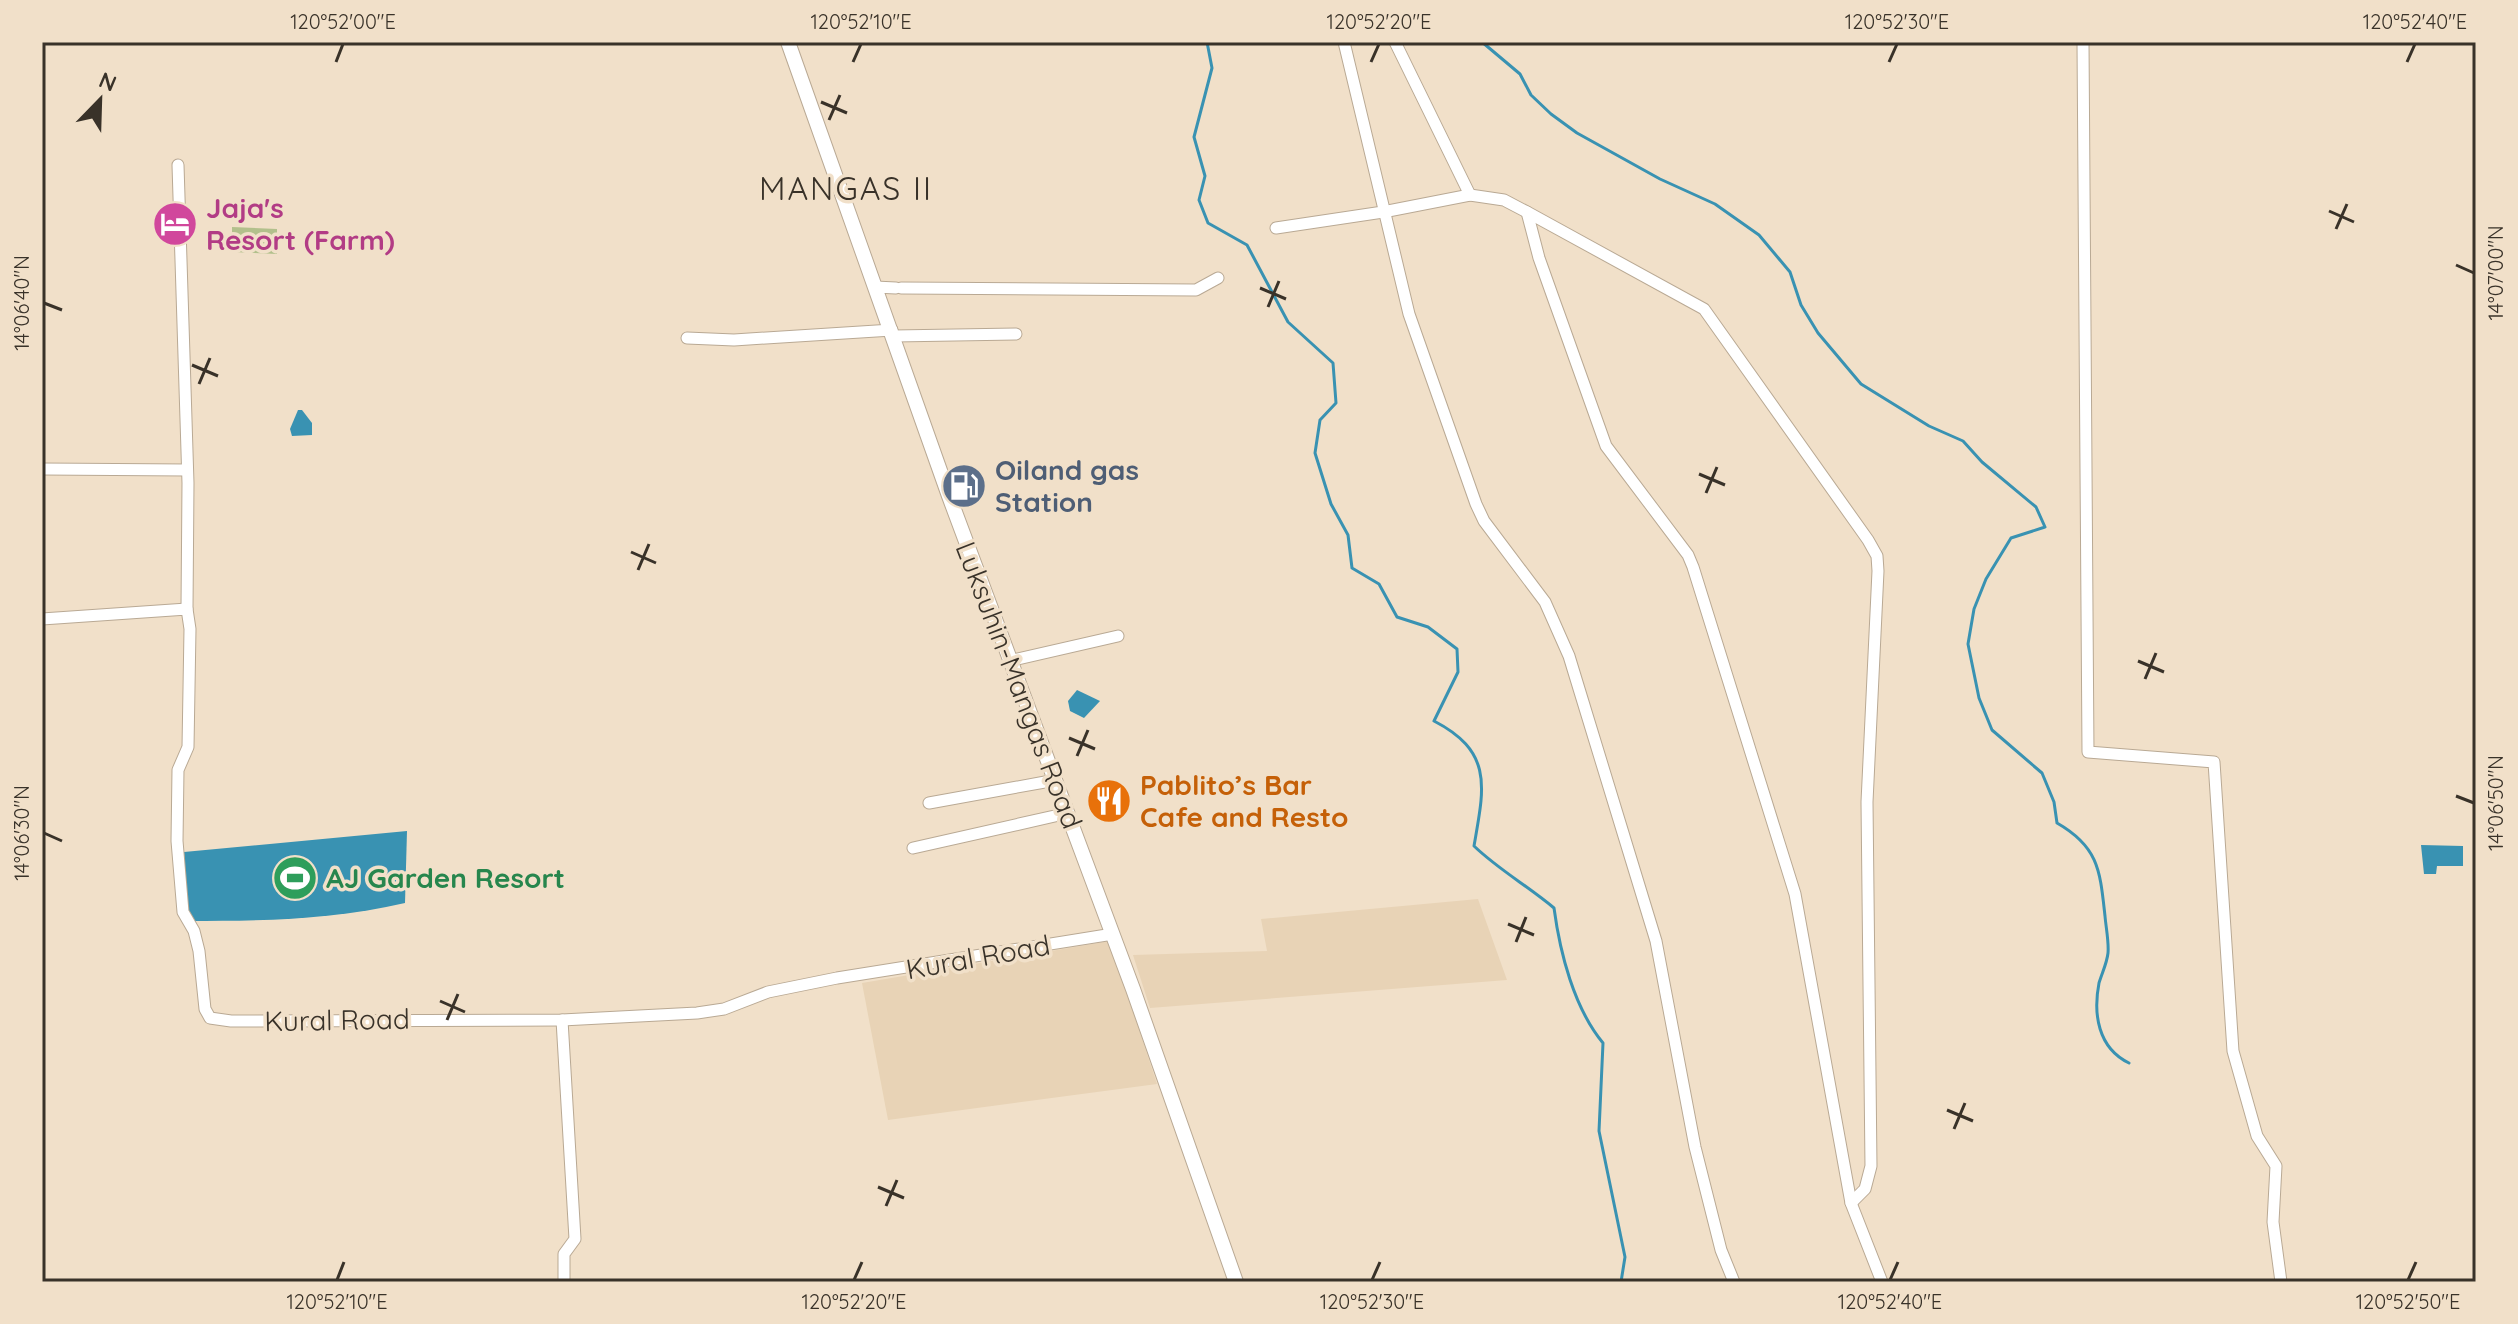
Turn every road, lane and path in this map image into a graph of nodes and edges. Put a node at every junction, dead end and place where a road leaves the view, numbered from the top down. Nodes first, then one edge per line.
1 (788, 42) edge
2 (1344, 42) edge
3 (1395, 42) edge
4 (2083, 42) edge
5 (178, 165) dead end
6 (1470, 195) junction
7 (1383, 212) junction
8 (1527, 212) junction
9 (1276, 228) dead end
10 (1218, 278) dead end
11 (875, 287) junction
12 (893, 333) junction
13 (1016, 334) dead end
14 (687, 338) dead end
15 (42, 469) edge
16 (187, 470) junction
17 (187, 609) junction
18 (42, 619) edge
19 (1118, 636) dead end
20 (1009, 661) junction
21 (1056, 780) junction
22 (929, 803) dead end
23 (1068, 813) junction
24 (913, 848) dead end
25 (1113, 934) junction
26 (562, 1020) junction
27 (1851, 1203) junction
28 (564, 1282) edge
29 (1236, 1282) edge
30 (1734, 1282) edge
31 (1882, 1282) edge
32 (2281, 1282) edge

1 - 11 main road, Luksuhin-Mangas Road
2 - 7 street
3 - 6 street
4 - 32 street
5 - 16 street
6 - 7 street
6 - 8 street
7 - 9 street
7 - 30 street
8 - 27 street
8 - 27 street
10 - 11 street
11 - 12 main road, Luksuhin-Mangas Road
12 - 13 street
12 - 14 street
12 - 20 main road, Luksuhin-Mangas Road
15 - 16 street
16 - 17 street
17 - 18 street
17 - 26 street, Kural Road
19 - 20 street
20 - 21 main road, Luksuhin-Mangas Road
21 - 22 street
21 - 23 main road, Luksuhin-Mangas Road
23 - 24 street
23 - 25 main road, Luksuhin-Mangas Road
25 - 26 street, Kural Road
25 - 29 main road, Luksuhin-Mangas Road
26 - 28 street
27 - 31 street

